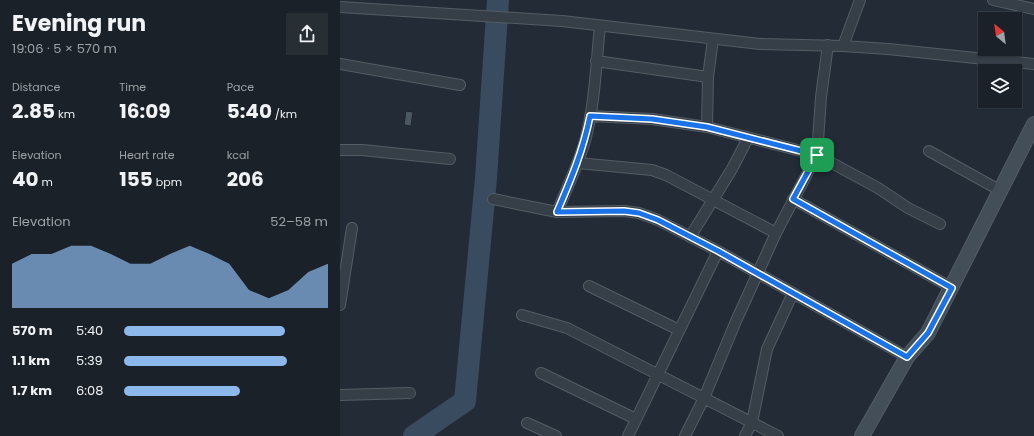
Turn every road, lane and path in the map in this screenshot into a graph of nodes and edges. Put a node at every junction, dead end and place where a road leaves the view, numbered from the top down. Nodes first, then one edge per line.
1 (860, 0) edge
2 (993, 0) edge
3 (355, 4) edge
4 (340, 7) edge
5 (1034, 9) edge
6 (600, 26) junction
7 (713, 39) junction
8 (828, 45) junction
9 (843, 46) junction
10 (596, 61) junction
11 (340, 64) edge
12 (1034, 64) edge
13 (708, 78) junction
14 (460, 85) dead end
15 (590, 116) junction
16 (1034, 124) edge
17 (707, 127) junction
18 (748, 138) junction
19 (340, 150) edge
20 (929, 151) dead end
21 (817, 155) junction
22 (450, 158) dead end
23 (578, 163) junction
24 (1001, 191) junction
25 (493, 199) dead end
26 (714, 199) junction
27 (793, 199) junction
28 (557, 212) junction
29 (940, 224) dead end
30 (352, 228) dead end
31 (776, 233) junction
32 (690, 237) junction
33 (718, 251) junction
34 (758, 273) junction
35 (589, 286) dead end
36 (952, 288) junction
37 (792, 293) junction
38 (340, 299) edge
39 (522, 314) dead end
40 (679, 330) junction
41 (907, 357) junction
42 (541, 372) dead end
43 (657, 375) junction
44 (410, 393) dead end
45 (340, 395) edge
46 (704, 398) junction
47 (636, 419) junction
48 (752, 422) junction
49 (527, 423) dead end
50 (556, 436) edge
51 (628, 436) edge
52 (685, 436) edge
53 (745, 436) edge
54 (778, 436) edge
55 (862, 436) edge

1 - 9 street
2 - 5 street
3 - 4 street
3 - 6 street
6 - 7 street
6 - 10 street
7 - 8 street
7 - 13 street
8 - 9 street
8 - 21 street
9 - 12 street
10 - 13 street
10 - 15 street
11 - 14 street
13 - 17 street
15 - 17 street
15 - 23 street
16 - 24 street
17 - 18 street
18 - 21 street
18 - 26 street
19 - 22 street
20 - 24 street
21 - 27 street
21 - 29 street
23 - 26 street
23 - 28 street
24 - 36 street
25 - 28 street
26 - 31 street
26 - 32 street
27 - 31 street
27 - 36 street
28 - 32 street
30 - 38 street
31 - 34 street
32 - 33 street
33 - 34 street
33 - 40 street
34 - 37 street
34 - 46 street
35 - 40 street
36 - 41 street
37 - 41 street
37 - 48 street
39 - 43 street
40 - 43 street
41 - 55 street
42 - 47 street
43 - 46 street
43 - 47 street
44 - 45 street
46 - 48 street
46 - 52 street
47 - 51 street
48 - 53 street
48 - 54 street
49 - 50 street

